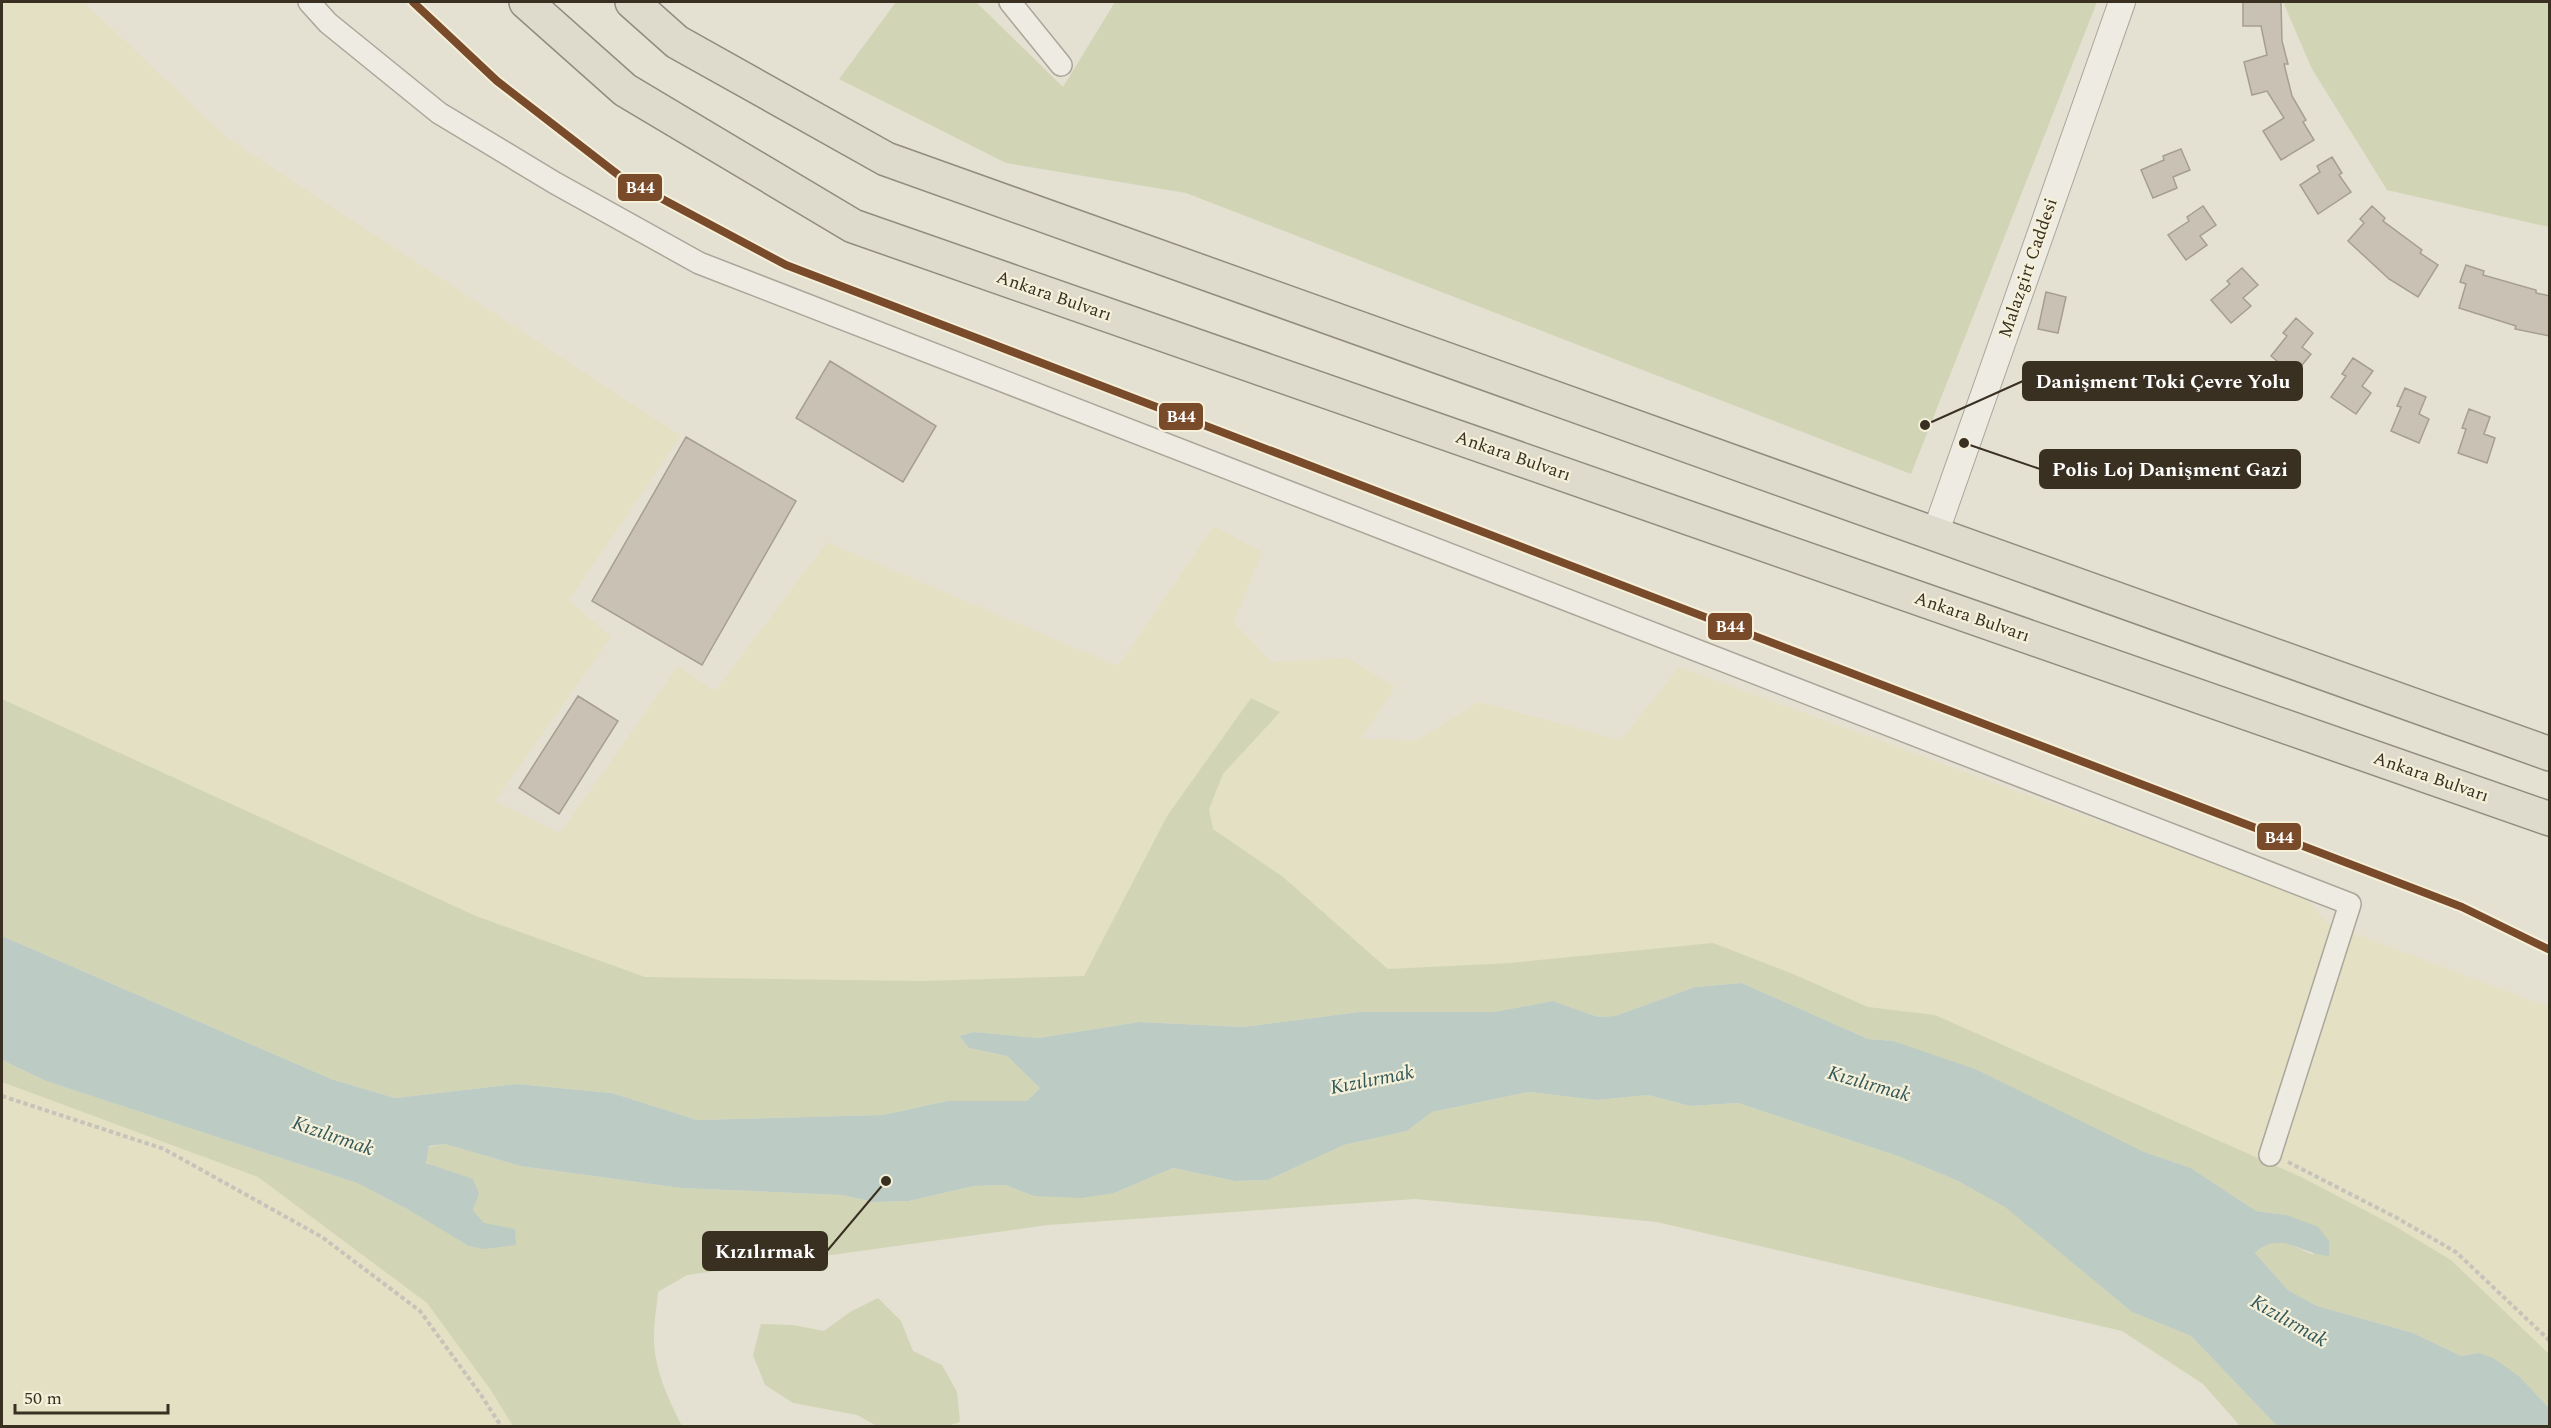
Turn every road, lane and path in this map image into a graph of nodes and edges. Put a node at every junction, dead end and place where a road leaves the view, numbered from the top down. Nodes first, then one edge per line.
1 (309, 2) edge
2 (526, 2) edge
3 (632, 2) edge
4 (1010, 2) edge
5 (2122, 2) edge
6 (1061, 65) dead end
7 (1935, 534) junction
8 (2550, 754) edge
9 (2550, 819) edge
10 (2, 1096) edge
11 (2271, 1155) joint
12 (2550, 1341) edge
13 (501, 1426) edge

1 - 11 street
2 - 9 highway, Ankara Bulvarı
3 - 7 highway
4 - 6 street
5 - 7 street, Malazgirt Caddesi
7 - 8 highway
10 - 13 path
11 - 12 path

